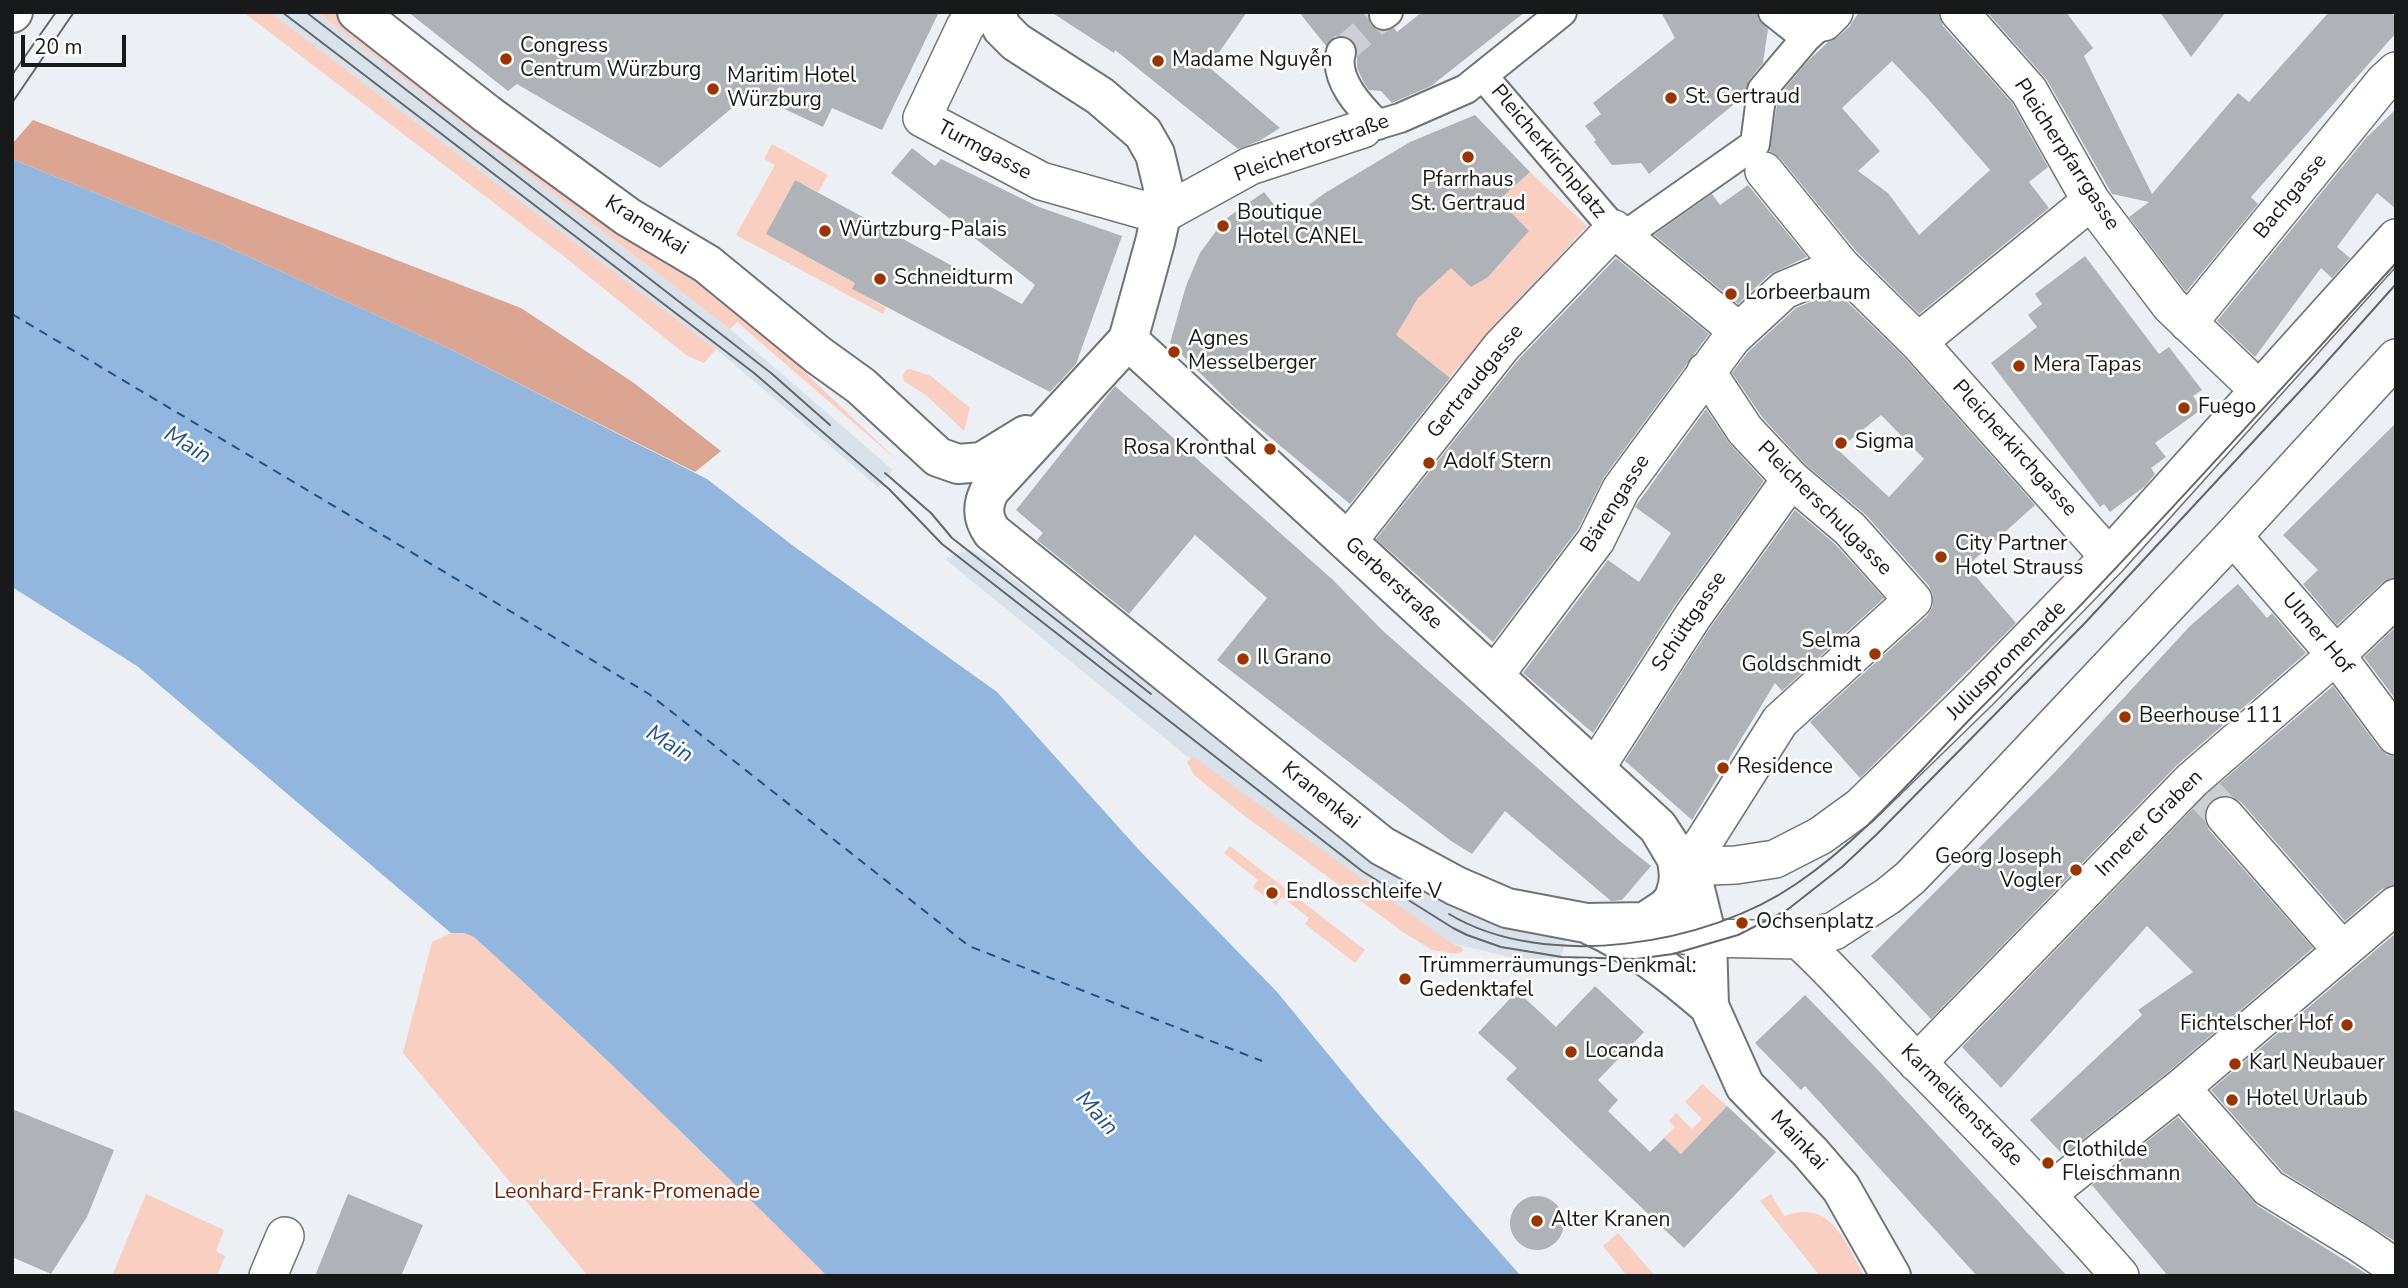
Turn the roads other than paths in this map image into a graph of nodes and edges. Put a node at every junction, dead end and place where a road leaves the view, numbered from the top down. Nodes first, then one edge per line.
1 (357, 12) edge
2 (976, 12) edge
3 (995, 12) edge
4 (1562, 12) edge
5 (1773, 12) edge
6 (1958, 12) edge
7 (1818, 23) edge
8 (1341, 52) dead end
9 (2396, 71) edge
10 (1475, 83) junction
11 (1371, 127) junction
12 (1764, 171) dead end
13 (2091, 201) junction
14 (1161, 215) junction
15 (1619, 233) junction
16 (2396, 238) edge
17 (1841, 266) junction
18 (2188, 323) junction
19 (1738, 331) junction
20 (1128, 340) junction
21 (1918, 342) junction
22 (2396, 358) edge
23 (1706, 372) junction
24 (2259, 390) junction
25 (1060, 414) junction
26 (1791, 479) junction
27 (2233, 536) junction
28 (1348, 542) junction
29 (2109, 556) junction
30 (2396, 598) edge
31 (2336, 655) junction
32 (1494, 676) junction
33 (2396, 736) edge
34 (1595, 769) junction
35 (2225, 816) tunnel mouth
36 (1658, 827) junction
37 (1684, 867) junction
38 (2396, 905) edge
39 (1586, 923) junction
40 (1707, 938) junction
41 (1799, 940) junction
42 (2342, 950) junction
43 (1709, 1006) junction
44 (1917, 1062) junction
45 (2181, 1088) junction
46 (2047, 1194) junction
47 (285, 1236) dead end
48 (2396, 1268) edge
49 (268, 1276) edge
50 (1891, 1276) edge
51 (2120, 1276) edge

1 - 25 street, Kranenkai
2 - 14 street, Turmgasse
3 - 14 street
4 - 10 street, Pleicherkirchplatz
5 - 7 street, Pleicherkirchplatz
6 - 13 street, Pleicherpfarrgasse
7 - 15 street, Pleicherkirchplatz
8 - 11 street
9 - 18 street, Bachgasse
10 - 11 street, Pleichertorstraße
10 - 15 street, Pleicherkirchplatz
11 - 14 street, Pleichertorstraße
12 - 17 street, Pleicherkirchgasse
13 - 18 street, Pleicherpfarrgasse
13 - 21 street
14 - 20 street
15 - 19 street
15 - 28 street, Gertraudgasse
16 - 24 street, Juliuspromenade
17 - 19 street
17 - 21 street, Pleicherkirchgasse
18 - 24 street, Pleicherpfarrgasse
19 - 23 street, Bärengasse
20 - 25 street
20 - 28 street, Gerberstraße
21 - 29 street, Pleicherkirchgasse
22 - 27 street
23 - 26 street, Pleicherschulgasse
23 - 32 street, Bärengasse
24 - 29 street, Juliuspromenade
25 - 39 street, Kranenkai
26 - 34 street, Schüttgasse
26 - 37 street, Pleicherschulgasse
27 - 31 street, Ulmer Hof
27 - 41 street
28 - 32 street, Gerberstraße
29 - 37 street, Juliuspromenade
30 - 31 street, Innerer Graben
31 - 33 street, Ulmer Hof
31 - 44 street, Innerer Graben
32 - 34 street, Gerberstraße
34 - 36 street, Gerberstraße
35 - 42 street
36 - 37 street, Gerberstraße
36 - 39 street, Gerberstraße
37 - 40 street, Gerberstraße
38 - 42 street
39 - 40 street, Kranenkai
39 - 43 street, Mainkai
40 - 41 street
40 - 43 street, Mainkai
41 - 44 street, Karmelitenstraße
42 - 45 street
43 - 50 street, Mainkai
44 - 46 street, Karmelitenstraße
45 - 46 street
45 - 48 street
46 - 51 street, Karmelitenstraße
47 - 49 street

